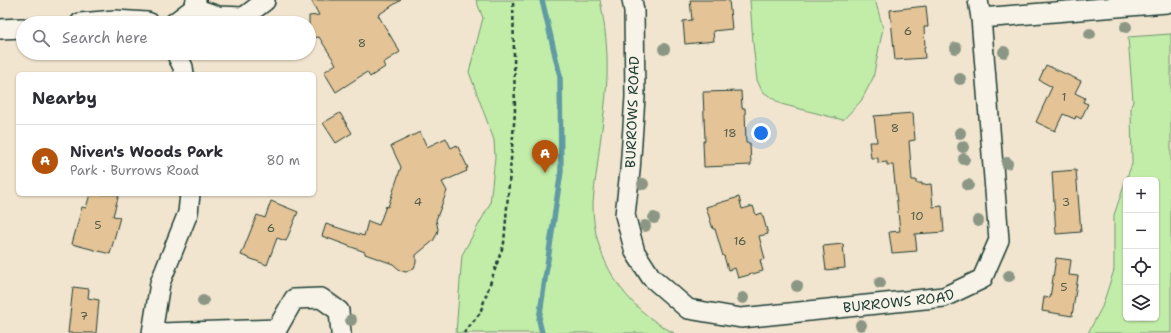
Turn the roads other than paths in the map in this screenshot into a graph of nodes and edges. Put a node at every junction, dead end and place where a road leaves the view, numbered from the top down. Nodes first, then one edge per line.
1 (264, 0) edge
2 (632, 0) edge
3 (1171, 0) edge
4 (195, 4) edge
5 (979, 9) edge
6 (182, 16) edge
7 (218, 16) edge
8 (245, 16) edge
9 (16, 28) edge
10 (0, 29) edge
11 (180, 60) edge
12 (184, 72) edge
13 (190, 196) edge
14 (279, 331) edge
15 (152, 333) edge
16 (161, 333) edge
17 (341, 333) edge

1 - 8 street
2 - 5 street, BURROWS ROAD
3 - 5 street, BURROWS ROAD
4 - 6 street
4 - 7 street
9 - 10 street
11 - 12 street
13 - 15 street
14 - 16 street
14 - 17 street

